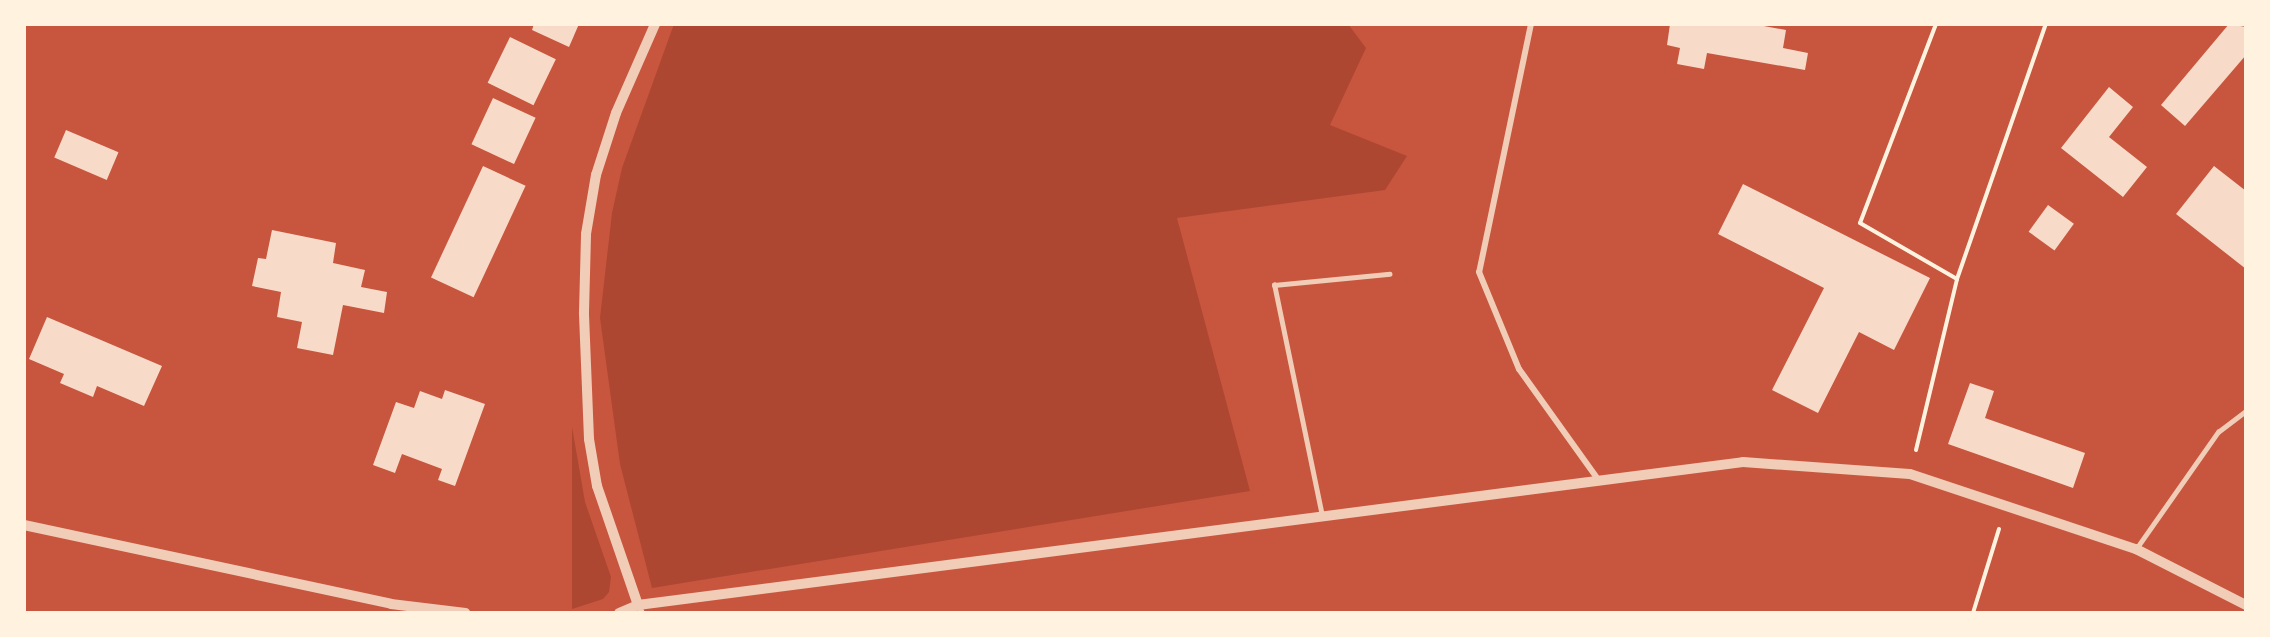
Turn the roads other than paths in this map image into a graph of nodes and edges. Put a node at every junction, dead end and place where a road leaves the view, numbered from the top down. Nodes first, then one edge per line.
1 (655, 24) edge
2 (1531, 24) edge
3 (1389, 274) dead end
4 (2246, 411) edge
5 (1600, 482) junction
6 (1322, 516) junction
7 (24, 525) edge
8 (2136, 549) junction
9 (2246, 604) edge
10 (640, 609) edge
11 (465, 613) edge
12 (619, 613) edge

1 - 10 street
2 - 5 street
3 - 6 lane
4 - 8 lane
5 - 6 street
5 - 8 street
6 - 10 street
7 - 11 street
8 - 9 street
10 - 12 street

